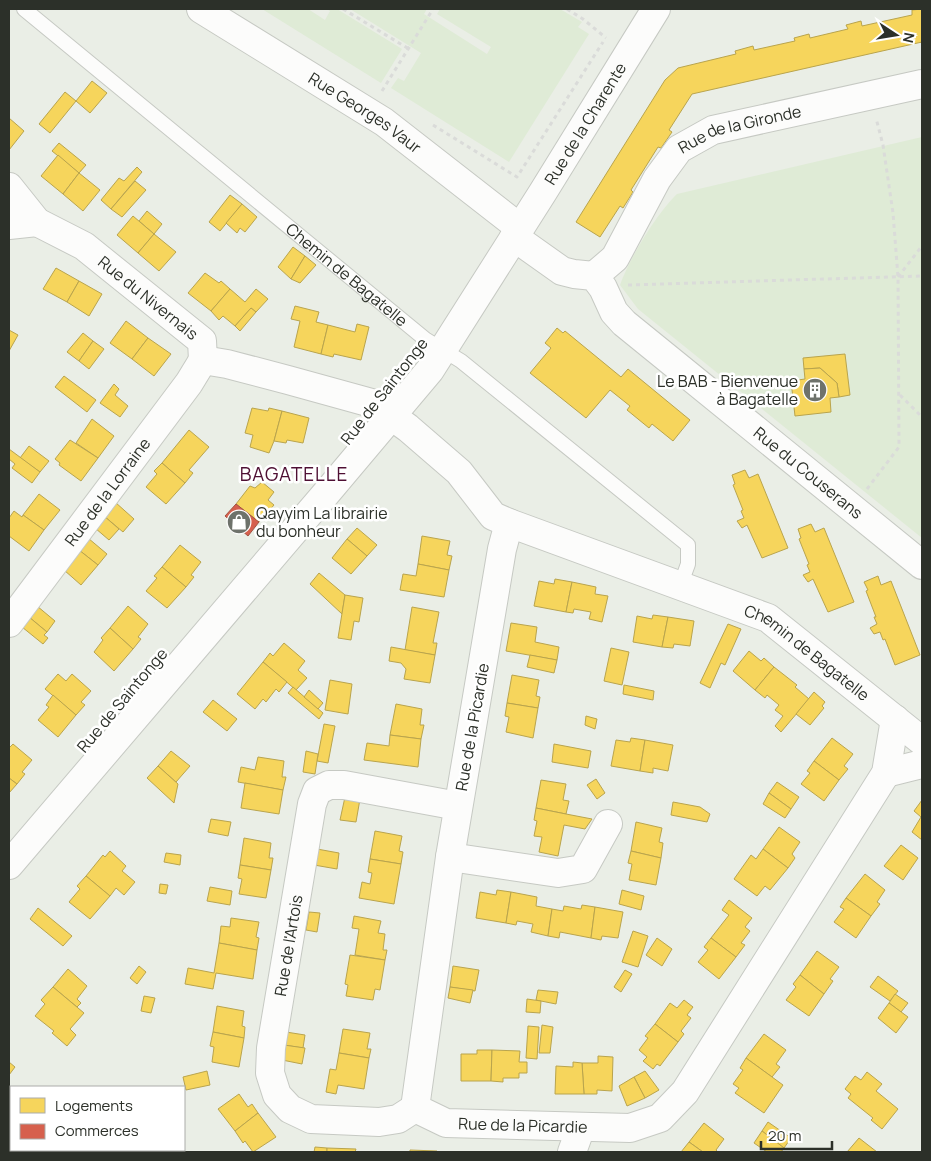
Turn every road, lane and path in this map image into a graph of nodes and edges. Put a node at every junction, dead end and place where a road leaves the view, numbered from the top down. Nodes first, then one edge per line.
1 (24, 9) edge
2 (201, 9) edge
3 (343, 9) edge
4 (433, 9) edge
5 (567, 9) edge
6 (656, 9) edge
7 (409, 49) junction
8 (922, 84) edge
9 (381, 93) dead end
10 (871, 96) junction
11 (517, 177) dead end
12 (9, 187) edge
13 (37, 222) junction
14 (9, 225) edge
15 (517, 232) junction
16 (922, 246) edge
17 (922, 276) edge
18 (898, 277) junction
19 (599, 282) junction
20 (443, 350) junction
21 (203, 360) junction
22 (899, 394) junction
23 (392, 416) junction
24 (922, 417) edge
25 (852, 508) junction
26 (509, 523) junction
27 (922, 565) edge
28 (680, 586) junction
29 (9, 623) edge
30 (895, 719) junction
31 (922, 741) edge
32 (922, 764) edge
33 (886, 773) junction
34 (458, 806) junction
35 (608, 824) dead end
36 (450, 857) junction
37 (9, 865) edge
38 (415, 1108) junction
39 (577, 1140) edge

1 - 20 lane, Chemin de Bagatelle
2 - 15 street, Rue Georges Vaur
3 - 7 path
4 - 7 path
5 - 11 path
6 - 15 street, Rue de la Charente
7 - 9 path
8 - 10 street, Rue de la Gironde
10 - 18 path
10 - 19 street, Rue de la Gironde
12 - 13 street, Rue du Nivernais
13 - 14 street
13 - 21 street, Rue du Nivernais
15 - 19 street
15 - 20 street, Rue de Saintonge
16 - 18 path
17 - 18 path
18 - 19 path
18 - 22 path
19 - 25 street, Rue du Couserans
20 - 23 street, Rue de Saintonge
20 - 28 lane, Chemin de Bagatelle
21 - 23 street, Rue du Nivernais
21 - 29 street, Rue de la Lorraine
22 - 24 path
22 - 25 path
23 - 26 street, Chemin de Bagatelle
23 - 37 street, Rue de Saintonge
25 - 27 street, Rue du Couserans
26 - 28 street, Chemin de Bagatelle
26 - 34 street, Rue de la Picardie
28 - 30 street, Chemin de Bagatelle
30 - 31 street, Chemin de Bagatelle
30 - 33 street, Rue de la Picardie
32 - 33 street
33 - 39 street, Rue de la Picardie
34 - 36 street, Rue de la Picardie
34 - 38 street, Rue de l'Artois
35 - 36 street
36 - 38 street, Rue de la Picardie
38 - 39 street, Rue de la Picardie

